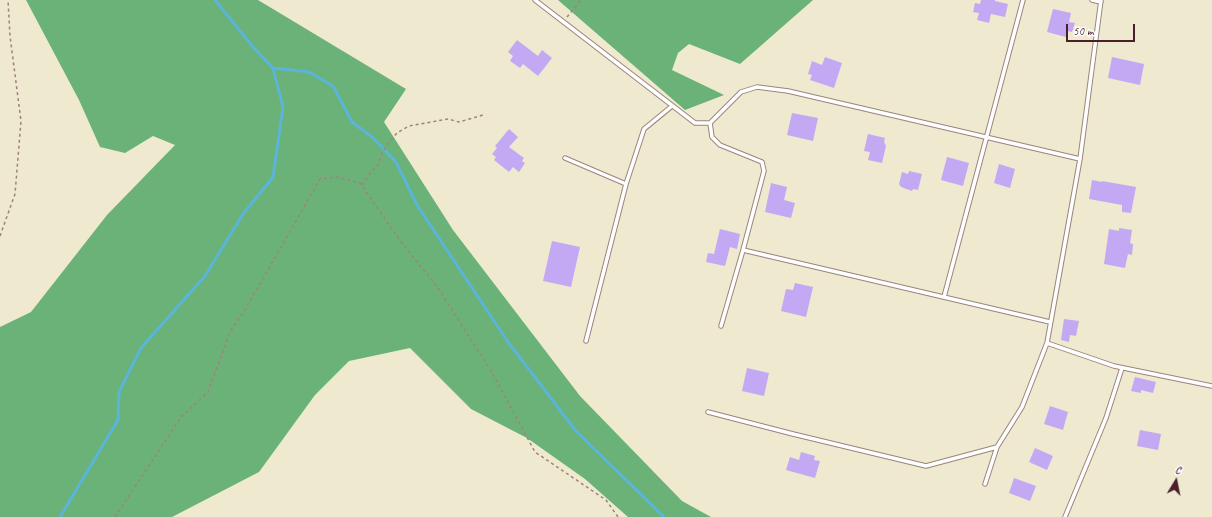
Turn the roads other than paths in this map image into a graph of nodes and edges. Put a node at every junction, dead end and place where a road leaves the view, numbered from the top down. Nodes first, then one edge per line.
1 (535, 0) edge
2 (1024, 0) edge
3 (1092, 0) edge
4 (1101, 1) edge
5 (672, 106) junction
6 (710, 123) junction
7 (987, 137) junction
8 (566, 158) dead end
9 (1080, 159) junction
10 (626, 184) junction
11 (742, 250) junction
12 (944, 298) junction
13 (1050, 322) junction
14 (721, 326) dead end
15 (586, 341) dead end
16 (1047, 343) junction
17 (1122, 368) junction
18 (1212, 386) edge
19 (708, 412) dead end
20 (997, 448) junction
21 (985, 484) dead end
22 (1065, 517) edge

1 - 5 lane
2 - 7 lane
3 - 4 lane
4 - 9 lane
5 - 6 lane
5 - 10 lane
6 - 7 lane
6 - 11 lane
7 - 9 lane
7 - 12 lane
8 - 10 lane
9 - 13 lane
10 - 15 lane
11 - 12 lane
11 - 14 lane
12 - 13 lane
13 - 16 lane
16 - 17 lane
16 - 20 lane
17 - 18 lane
17 - 22 lane
19 - 20 lane
20 - 21 lane

